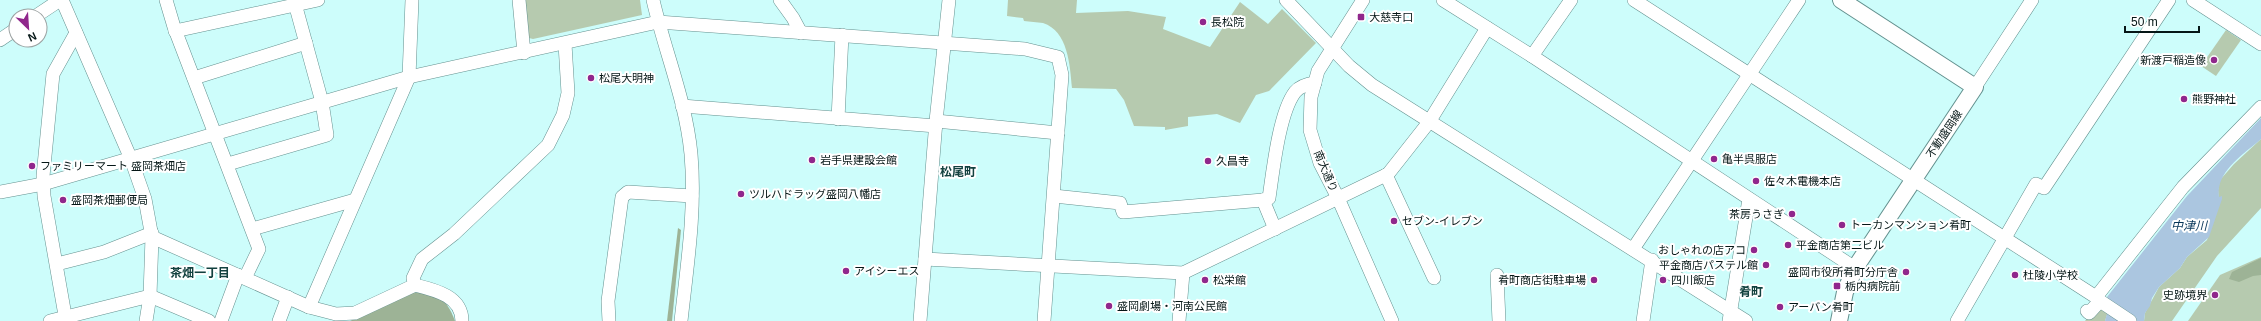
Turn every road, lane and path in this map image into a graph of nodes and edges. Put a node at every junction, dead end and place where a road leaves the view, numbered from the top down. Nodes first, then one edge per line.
1 (61, 0) edge
2 (166, 0) edge
3 (318, 0) edge
4 (412, 0) edge
5 (519, 0) edge
6 (653, 0) edge
7 (780, 0) edge
8 (949, 0) edge
9 (1286, 0) edge
10 (1363, 0) edge
11 (1443, 0) edge
12 (1571, 0) edge
13 (1634, 0) edge
14 (1799, 0) edge
15 (1842, 0) edge
16 (2032, 0) edge
17 (2169, 0) edge
18 (2193, 0) edge
19 (295, 2) edge
20 (48, 8) edge
21 (658, 22) junction
22 (1487, 28) junction
23 (175, 31) junction
24 (76, 33) junction
25 (801, 33) junction
26 (842, 36) junction
27 (944, 42) junction
28 (306, 43) junction
29 (565, 44) junction
30 (2261, 44) edge
31 (1333, 48) junction
32 (524, 53) junction
33 (1532, 56) junction
34 (1749, 74) junction
35 (409, 77) junction
36 (194, 78) junction
37 (1315, 83) junction
38 (1975, 87) junction
39 (322, 102) junction
40 (682, 106) junction
41 (2261, 106) edge
42 (838, 119) junction
43 (1429, 122) junction
44 (936, 123) junction
45 (216, 132) junction
46 (1058, 133) junction
47 (131, 159) junction
48 (1692, 162) junction
49 (228, 164) junction
50 (1386, 175) junction
51 (1913, 180) junction
52 (43, 184) junction
53 (0, 192) edge
54 (692, 196) junction
55 (1054, 196) junction
56 (1338, 198) junction
57 (355, 200) junction
58 (1262, 200) junction
59 (1749, 200) junction
60 (252, 229) junction
61 (1274, 229) junction
62 (152, 235) junction
63 (2004, 238) junction
64 (1633, 249) junction
65 (925, 259) junction
66 (1652, 260) junction
67 (57, 264) junction
68 (1048, 266) junction
69 (1855, 268) junction
70 (1183, 274) junction
71 (1497, 275) dead end
72 (242, 277) junction
73 (1434, 278) dead end
74 (415, 285) junction
75 (150, 296) junction
76 (288, 297) junction
77 (309, 307) junction
78 (2087, 311) dead end
79 (1729, 316) edge
80 (66, 319) edge
81 (50, 321) edge
82 (146, 321) edge
83 (209, 321) edge
84 (221, 321) edge
85 (279, 321) edge
86 (462, 321) edge
87 (609, 321) edge
88 (681, 321) edge
89 (920, 321) edge
90 (1044, 321) edge
91 (1179, 321) edge
92 (1392, 321) edge
93 (1499, 321) edge
94 (1643, 321) edge
95 (1746, 321) edge
96 (1840, 321) edge
97 (1957, 321) edge
98 (2130, 321) edge

1 - 20 street
1 - 24 street
2 - 23 street
3 - 19 street
4 - 35 street
5 - 32 street
6 - 21 street
7 - 25 street
8 - 27 street
9 - 31 street
10 - 31 street, 南大通り
11 - 22 street
12 - 33 street
13 - 34 street
14 - 34 street
15 - 38 main road
16 - 38 street
17 - 63 street
18 - 30 street
19 - 23 street
19 - 28 street
21 - 25 street
21 - 29 street
21 - 40 street
22 - 33 street
22 - 43 street
23 - 36 street
24 - 47 street
24 - 52 street
25 - 26 street
26 - 27 street
26 - 42 street
27 - 44 street
27 - 46 street
28 - 36 street
28 - 39 street
29 - 32 street
29 - 74 street
31 - 37 street, 南大通り
31 - 43 street
32 - 35 street
33 - 48 street
34 - 48 street
34 - 51 street
35 - 39 street
35 - 57 street
36 - 45 street
37 - 56 street, 南大通り
37 - 58 street
38 - 51 main road, 不動盛岡線
39 - 45 street
39 - 49 street
40 - 42 street
40 - 54 street
41 - 63 street
42 - 44 street
43 - 50 street
43 - 64 street
44 - 46 street
44 - 65 street
45 - 47 street
45 - 49 street
46 - 55 street
47 - 52 street
47 - 62 street
48 - 59 street
48 - 64 street
49 - 60 street
50 - 56 street
50 - 73 street
51 - 63 street
51 - 69 main road, 不動盛岡線
52 - 53 street
52 - 67 street
54 - 87 street
54 - 88 street
55 - 58 street
55 - 68 street
56 - 61 street
56 - 92 street, 南大通り
57 - 60 street
57 - 77 street
58 - 61 street
59 - 69 street
59 - 79 street
60 - 72 street
61 - 70 street
62 - 67 street
62 - 72 street
62 - 75 street
63 - 97 street
64 - 66 street
65 - 68 street
65 - 89 street
66 - 79 street
66 - 94 street
67 - 80 street
68 - 70 street
68 - 90 street
69 - 96 main road, 不動盛岡線
70 - 91 street
71 - 93 street
72 - 76 street
72 - 84 street
74 - 77 street
74 - 86 street
75 - 80 street
75 - 82 street
75 - 83 street
76 - 77 street
76 - 85 street
78 - 98 street
79 - 95 street
80 - 81 street

